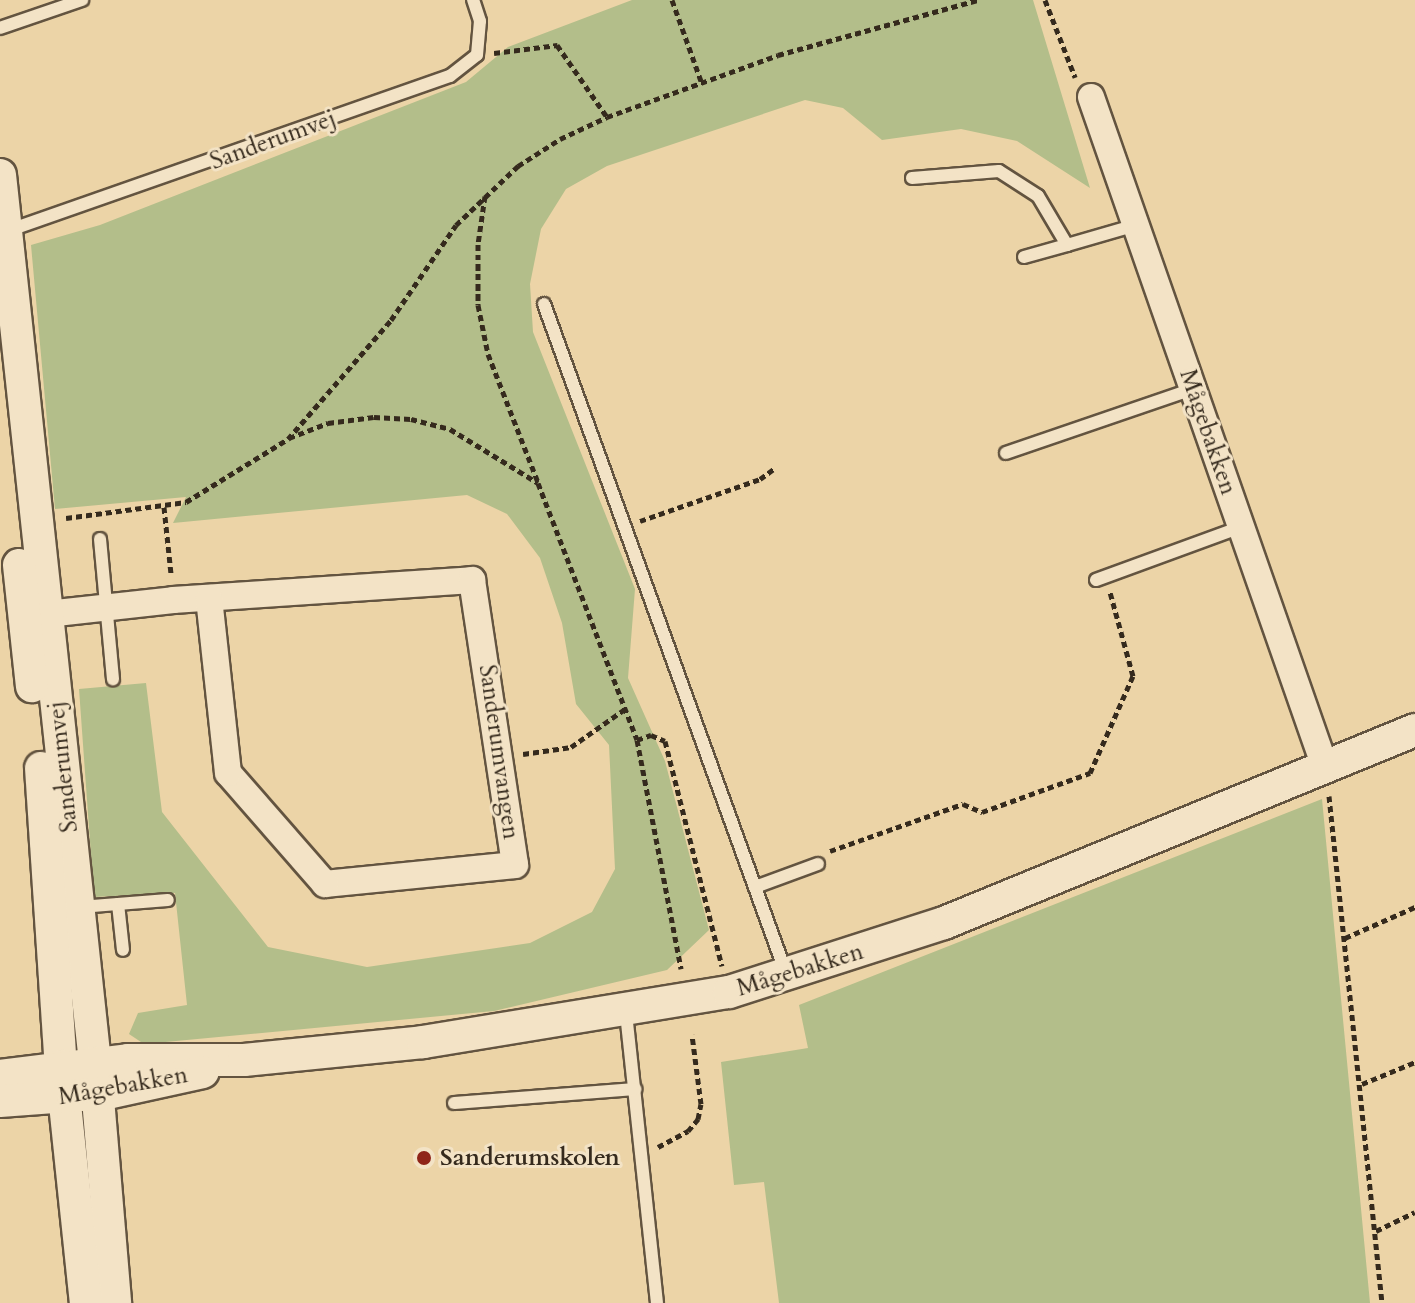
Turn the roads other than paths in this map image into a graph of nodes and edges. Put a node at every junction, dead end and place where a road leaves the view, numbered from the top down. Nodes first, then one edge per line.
1 (82, 0) edge
2 (473, 0) edge
3 (0, 28) edge
4 (1091, 97) road end
5 (0, 175) edge
6 (912, 178) dead end
7 (1136, 225) junction
8 (4, 232) edge
9 (1067, 245) junction
10 (1024, 257) dead end
11 (544, 304) dead end
12 (0, 363) edge
13 (1193, 389) junction
14 (1006, 453) dead end
15 (1241, 527) junction
16 (100, 539) dead end
17 (1101, 578) road end
18 (209, 598) junction
19 (106, 607) junction
20 (47, 614) junction
21 (113, 679) dead end
22 (1415, 730) edge
23 (1325, 767) junction
24 (818, 864) road end
25 (755, 887) junction
26 (168, 900) dead end
27 (118, 904) junction
28 (78, 907) junction
29 (123, 950) dead end
30 (787, 976) junction
31 (626, 1013) junction
32 (61, 1066) junction
33 (0, 1076) edge
34 (96, 1078) junction
35 (635, 1089) junction
36 (64, 1097) junction
37 (0, 1101) edge
38 (454, 1103) dead end
39 (86, 1303) edge
40 (115, 1303) edge
41 (657, 1303) edge

1 - 3 lane
2 - 8 lane, Sanderumvej
4 - 7 street, Mågebakken
5 - 8 street, Sanderumvej
6 - 9 lane
7 - 9 lane
7 - 13 street, Mågebakken
8 - 20 street, Sanderumvej
9 - 10 lane
11 - 25 lane
12 - 32 street, Sanderumvej
13 - 14 lane
13 - 15 street, Mågebakken
15 - 17 lane
15 - 23 street, Mågebakken
16 - 19 lane
18 - 18 street, Sanderumvangen
18 - 19 street, Sanderumvangen
19 - 20 street, Sanderumvangen
19 - 21 lane
20 - 28 street, Sanderumvej
22 - 23 street, Mågebakken
23 - 30 street, Mågebakken
24 - 25 lane
25 - 30 lane
26 - 27 lane
27 - 28 lane
27 - 29 lane
28 - 34 street, Sanderumvej
30 - 31 street, Mågebakken
31 - 34 street, Mågebakken
31 - 35 lane
32 - 33 street, Mågebakken
32 - 34 street, Mågebakken
32 - 36 street, Sanderumvej
34 - 36 street, Mågebakken
34 - 40 street, Sanderumvej
35 - 38 lane
35 - 41 lane
36 - 37 street, Mågebakken
36 - 39 street, Sanderumvej

